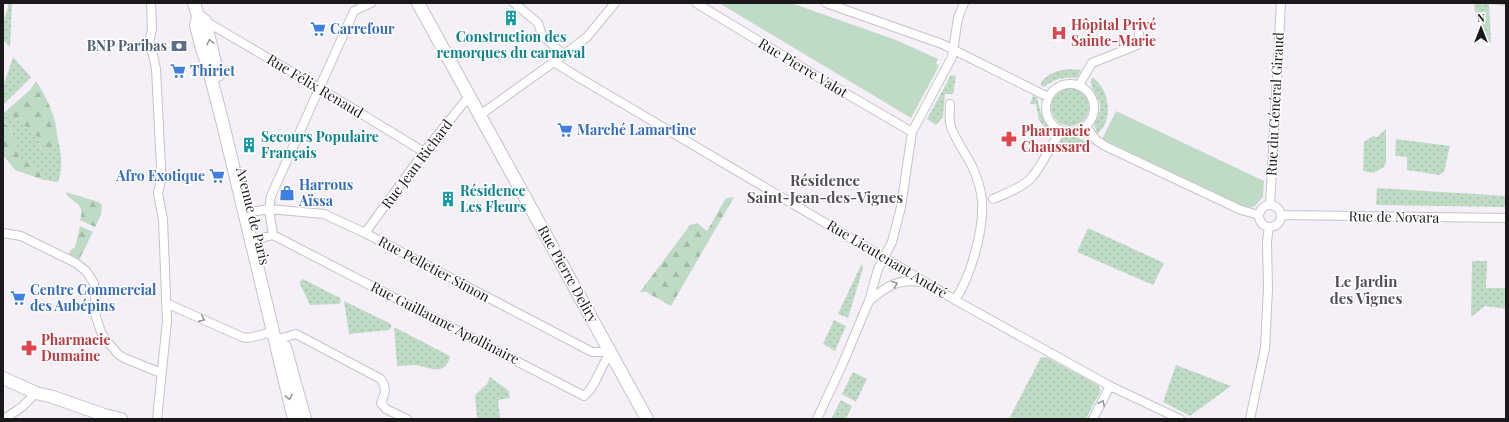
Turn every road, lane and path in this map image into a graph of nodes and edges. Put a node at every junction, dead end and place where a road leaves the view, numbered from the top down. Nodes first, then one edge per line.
1 (151, 3) edge
2 (194, 3) edge
3 (371, 3) edge
4 (418, 3) edge
5 (514, 3) edge
6 (696, 3) edge
7 (826, 3) edge
8 (964, 3) edge
9 (1281, 3) edge
10 (613, 4) edge
11 (202, 18) junction
12 (1139, 34) dead end
13 (954, 50) junction
14 (564, 55) junction
15 (554, 62) junction
16 (1079, 85) junction
17 (319, 88) junction
18 (470, 95) junction
19 (1048, 97) junction
20 (950, 104) dead end
21 (480, 115) junction
22 (1086, 126) junction
23 (1062, 131) junction
24 (912, 132) junction
25 (424, 152) junction
26 (993, 199) dead end
27 (1270, 205) junction
28 (269, 209) junction
29 (251, 212) junction
30 (1259, 215) junction
31 (1282, 215) junction
32 (1506, 218) edge
33 (1269, 227) junction
34 (3, 233) edge
35 (365, 233) junction
36 (273, 235) junction
37 (258, 239) junction
38 (883, 258) junction
39 (926, 283) junction
40 (955, 300) junction
41 (869, 301) junction
42 (166, 303) junction
43 (278, 335) junction
44 (611, 352) junction
45 (162, 373) junction
46 (3, 378) edge
47 (1110, 386) junction
48 (36, 393) junction
49 (4, 419) edge
50 (121, 419) edge
51 (157, 419) edge
52 (294, 419) edge
53 (305, 419) edge
54 (407, 419) edge
55 (647, 419) edge
56 (817, 419) edge
57 (1094, 419) edge
58 (1180, 419) edge
59 (1250, 419) edge

1 - 42 street
2 - 11 main road, Avenue de Paris
3 - 17 street
4 - 18 main road, Rue Pierre Deliry
5 - 14 street
6 - 24 street, Rue Pierre Valot
7 - 13 street
8 - 13 street
9 - 27 street, Rue du Général Giraud
10 - 14 street
11 - 17 street, Rue Félix Renaud
29 -> 11 main road, Avenue de Paris
11 - 43 main road, Avenue de Paris
12 - 16 street
13 - 19 street
13 - 24 street
14 - 15 street
15 - 21 street
15 - 38 street, Rue Lieutenant André
16 - 19 street
16 - 22 street
17 - 25 street, Rue Félix Renaud
17 - 28 street
18 - 21 main road, Rue Pierre Deliry
18 - 25 street, Rue Jean Richard
19 - 23 street
20 - 40 street
21 - 44 main road, Rue Pierre Deliry
22 - 23 street
22 - 30 street
23 - 26 street
24 - 38 street
25 - 35 street, Rue Jean Richard
27 - 30 street
27 - 31 street
28 - 29 street, Rue Pelletier Simon
28 - 35 street, Rue Pelletier Simon
28 - 36 street
29 - 37 main road, Avenue de Paris
30 - 33 street
31 - 32 street, Rue de Novara
31 - 33 street
33 - 59 street
34 - 45 street
35 - 44 street, Rue Pelletier Simon
36 - 37 street
36 - 44 street, Rue Guillaume Apollinaire
37 - 43 main road, Avenue de Paris
38 - 39 street, Rue Lieutenant André
38 - 41 street
39 - 40 street, Rue Lieutenant André
41 -> 39 street
40 - 47 street, Rue Lieutenant André
41 - 56 street
42 -> 43 street
42 - 45 street
43 -> 52 main road, Avenue de Paris
43 - 53 main road, Avenue de Paris
43 - 54 street
44 - 55 main road, Rue Pierre Deliry
45 - 51 street
46 - 48 main road
57 -> 47 street
47 - 58 street, Rue Lieutenant André
48 - 49 street
48 - 50 main road

